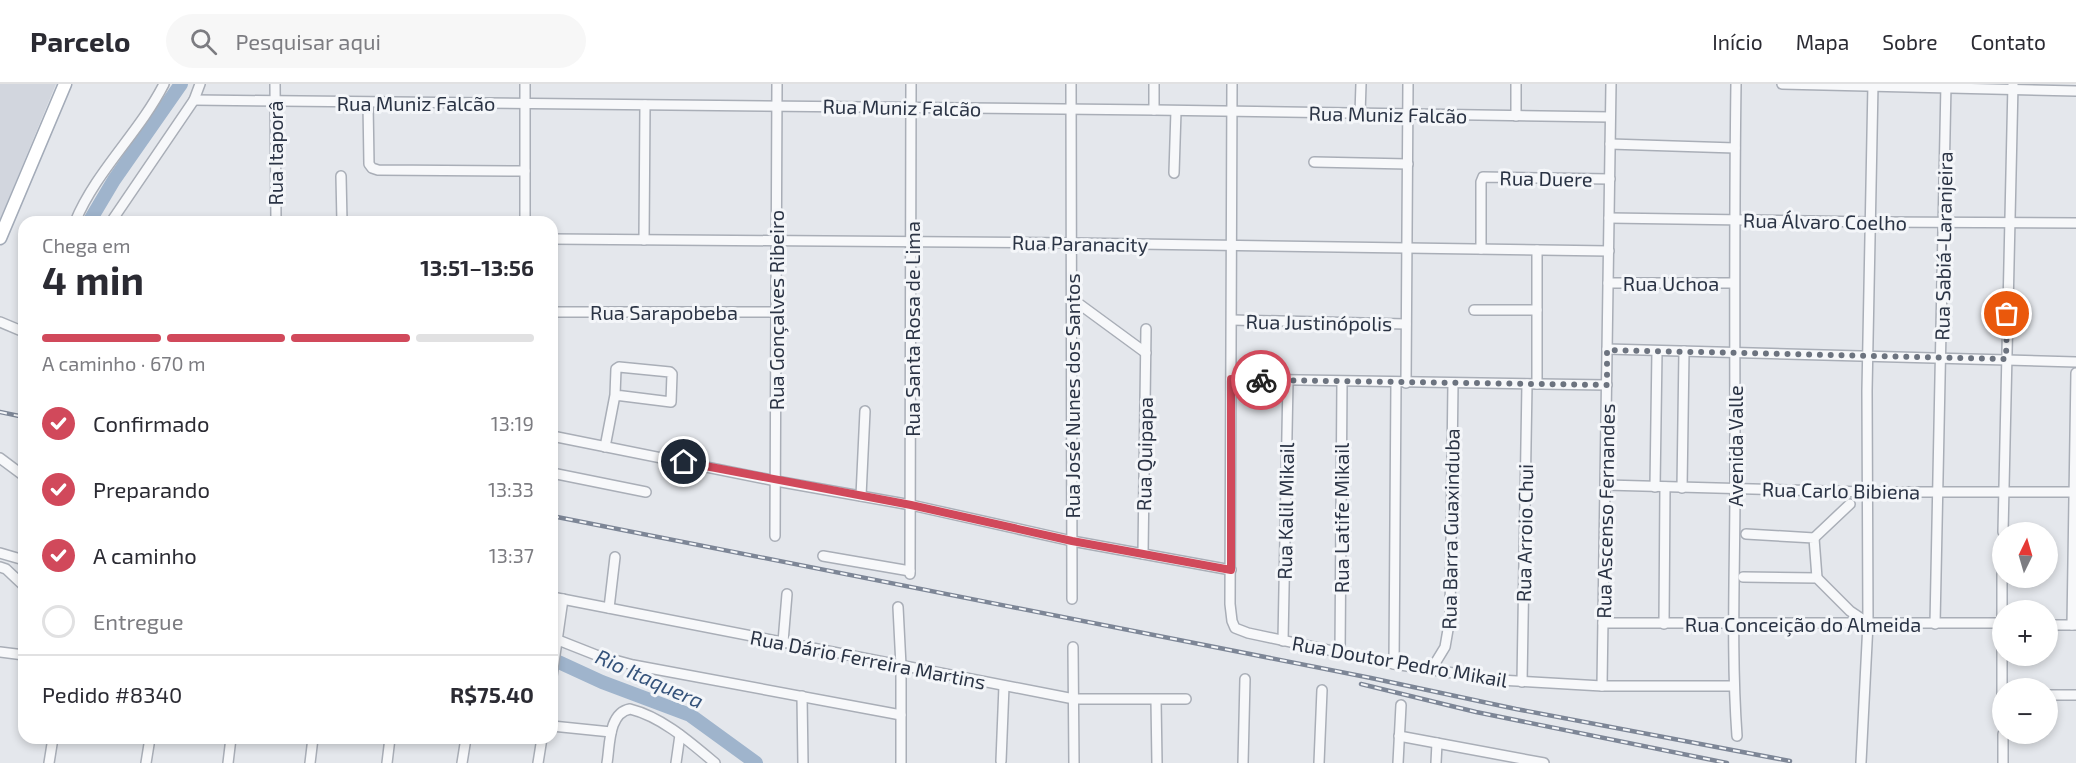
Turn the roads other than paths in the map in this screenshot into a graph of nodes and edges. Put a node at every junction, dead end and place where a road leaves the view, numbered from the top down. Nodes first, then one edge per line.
1 (65, 84) edge
2 (164, 84) edge
3 (200, 84) edge
4 (275, 84) edge
5 (525, 84) edge
6 (777, 84) edge
7 (911, 84) edge
8 (1071, 84) edge
9 (1154, 84) edge
10 (1232, 84) edge
11 (1361, 84) edge
12 (1408, 84) edge
13 (1516, 84) edge
14 (1611, 84) edge
15 (1736, 84) edge
16 (1782, 84) edge
17 (1801, 84) edge
18 (1873, 85) edge
19 (1946, 86) edge
20 (2013, 87) edge
21 (2076, 91) edge
22 (194, 100) junction
23 (275, 102) junction
24 (368, 103) junction
25 (525, 104) junction
26 (645, 105) junction
27 (777, 106) junction
28 (912, 108) junction
29 (1071, 109) junction
30 (1154, 110) junction
31 (1176, 111) junction
32 (1232, 111) junction
33 (1360, 114) junction
34 (1408, 115) junction
35 (1516, 116) junction
36 (1611, 117) junction
37 (1610, 144) junction
38 (1735, 148) junction
39 (1314, 162) dead end
40 (1408, 164) junction
41 (525, 171) junction
42 (1174, 173) dead end
43 (342, 176) dead end
44 (1610, 179) junction
45 (78, 216) edge
46 (115, 216) edge
47 (276, 216) edge
48 (342, 216) edge
49 (525, 216) edge
50 (1609, 218) junction
51 (1733, 219) junction
52 (1871, 222) junction
53 (1944, 223) junction
54 (2010, 223) junction
55 (2076, 223) edge
56 (0, 238) edge
57 (558, 239) edge
58 (644, 240) junction
59 (776, 241) junction
60 (912, 242) junction
61 (1071, 243) junction
62 (1232, 245) junction
63 (1408, 248) junction
64 (1481, 249) junction
65 (1537, 250) junction
66 (1609, 251) junction
67 (1608, 283) junction
68 (1733, 283) junction
69 (1071, 298) junction
70 (1474, 310) dead end
71 (1537, 310) junction
72 (558, 312) edge
73 (777, 312) junction
74 (1232, 320) junction
75 (0, 322) edge
76 (1406, 324) junction
77 (1146, 329) dead end
78 (18, 330) edge
79 (1607, 350) junction
80 (1657, 351) junction
81 (1684, 351) junction
82 (1734, 352) junction
83 (1146, 353) junction
84 (1868, 356) junction
85 (1941, 358) junction
86 (2006, 359) junction
87 (2076, 362) edge
88 (2076, 373) edge
89 (1231, 379) junction
90 (1288, 381) junction
91 (1342, 382) junction
92 (1401, 382) junction
93 (1453, 383) junction
94 (1527, 384) junction
95 (1538, 384) junction
96 (1607, 385) junction
97 (615, 395) junction
98 (865, 411) dead end
99 (558, 437) edge
100 (605, 447) junction
101 (0, 458) edge
102 (18, 472) edge
103 (558, 474) edge
104 (776, 481) junction
105 (1606, 485) junction
106 (1660, 487) junction
107 (1682, 488) junction
108 (1735, 489) junction
109 (1939, 491) junction
110 (646, 492) dead end
111 (1866, 492) junction
112 (2004, 492) junction
113 (2074, 492) edge
114 (861, 496) junction
115 (1850, 504) dead end
116 (911, 505) junction
117 (2003, 522) edge
118 (1746, 534) dead end
119 (775, 536) dead end
120 (1814, 538) junction
121 (1072, 541) junction
122 (0, 553) edge
123 (1143, 554) junction
124 (12, 556) junction
125 (823, 556) dead end
126 (615, 557) dead end
127 (18, 558) edge
128 (3, 568) edge
129 (1231, 570) junction
130 (1743, 577) dead end
131 (1816, 578) junction
132 (18, 581) edge
133 (787, 594) dead end
134 (558, 598) edge
135 (563, 599) junction
136 (1072, 599) dead end
137 (898, 607) dead end
138 (609, 608) junction
139 (1603, 623) junction
140 (1992, 623) edge
141 (1664, 624) junction
142 (1733, 624) junction
143 (1868, 624) junction
144 (1935, 624) junction
145 (2058, 625) edge
146 (2074, 625) edge
147 (558, 636) edge
148 (1283, 641) junction
149 (783, 642) junction
150 (558, 643) edge
151 (1073, 647) dead end
152 (0, 652) edge
153 (18, 654) edge
154 (1340, 654) junction
155 (1394, 664) junction
156 (901, 666) junction
157 (1431, 670) junction
158 (1245, 679) dead end
159 (1522, 682) junction
160 (1004, 686) junction
161 (1602, 686) junction
162 (1733, 686) junction
163 (1322, 690) dead end
164 (2058, 695) edge
165 (2076, 695) edge
166 (802, 696) junction
167 (1074, 699) junction
168 (1186, 699) dead end
169 (1156, 700) junction
170 (1401, 705) dead end
171 (901, 715) junction
172 (558, 727) edge
173 (611, 732) junction
174 (680, 735) junction
175 (1399, 736) junction
176 (1737, 736) dead end
177 (1437, 743) junction
178 (52, 744) edge
179 (149, 744) edge
180 (230, 744) edge
181 (312, 744) edge
182 (389, 744) edge
183 (465, 744) edge
184 (541, 744) edge
185 (2003, 744) edge
186 (1503, 759) edge
187 (1001, 760) dead end
188 (1861, 760) edge
189 (50, 763) edge
190 (147, 763) edge
191 (228, 763) edge
192 (310, 763) edge
193 (387, 763) edge
194 (462, 763) edge
195 (538, 763) edge
196 (607, 763) edge
197 (676, 763) edge
198 (715, 763) edge
199 (803, 763) edge
200 (901, 763) edge
201 (1074, 763) edge
202 (1157, 763) edge
203 (1243, 763) edge
204 (1319, 763) edge
205 (1398, 763) edge
206 (1436, 763) edge
207 (1544, 763) edge
208 (2003, 763) edge

1 - 56 main road
2 - 45 street
3 - 22 street
4 - 23 street, Rua Itaporâ
5 - 25 street
6 - 27 street, Rua Gonçalves Ribeiro
7 - 28 street, Rua Santa Rosa de Lima
8 - 29 street, Rua José Nunes dos Santos
9 - 30 street
10 - 32 street
11 - 33 street
12 - 34 street
13 - 35 street
14 - 36 street, Rua Ascenso Fernandes
15 - 38 street, Avenida Valle
16 - 17 street
17 - 18 street
18 - 19 street
18 - 52 street
19 - 20 street
19 - 53 street, Rua Sabiá-Laranjeira
20 - 21 street
20 - 54 street
22 - 23 street, Rua Muniz Falcão
22 - 46 street
23 - 24 street, Rua Muniz Falcão
23 - 47 street, Rua Itaporâ
24 - 25 street, Rua Muniz Falcão
24 - 41 street
25 - 26 street, Rua Muniz Falcão
25 - 41 street
26 - 27 street, Rua Muniz Falcão
26 - 58 street
27 - 28 street, Rua Muniz Falcão
27 - 59 street, Rua Gonçalves Ribeiro
28 - 29 street, Rua Muniz Falcão
28 - 60 street, Rua Santa Rosa de Lima
29 - 30 street, Rua Muniz Falcão
29 - 61 street, Rua José Nunes dos Santos
30 - 31 street, Rua Muniz Falcão
31 - 32 street, Rua Muniz Falcão
31 - 42 street
32 - 33 street, Rua Muniz Falcão
32 - 62 street
33 - 34 street, Rua Muniz Falcão
34 - 35 street, Rua Muniz Falcão
34 - 40 street
35 - 36 street, Rua Muniz Falcão
36 - 37 street, Rua Ascenso Fernandes
37 - 38 street
37 - 44 street, Rua Ascenso Fernandes
38 - 51 street, Avenida Valle
39 - 40 street
40 - 63 street
41 - 49 street
43 - 48 street
44 - 50 street, Rua Ascenso Fernandes
44 - 64 street, Rua Duere
50 - 51 street, Rua Álvaro Coelho
50 - 66 street, Rua Ascenso Fernandes
51 - 52 street, Rua Álvaro Coelho
51 - 68 street, Avenida Valle
52 - 53 street, Rua Álvaro Coelho
52 - 84 street
53 - 54 street, Rua Álvaro Coelho
53 - 85 street, Rua Sabiá-Laranjeira
54 - 55 street, Rua Álvaro Coelho
54 - 86 street
57 - 58 street, Rua Paranacity
58 - 59 street, Rua Paranacity
59 - 60 street, Rua Paranacity
59 - 73 street, Rua Gonçalves Ribeiro
60 - 61 street, Rua Paranacity
60 - 116 street, Rua Santa Rosa de Lima
61 - 62 street, Rua Paranacity
61 - 69 street, Rua José Nunes dos Santos
62 - 63 street, Rua Paranacity
62 - 74 street
63 - 64 street, Rua Paranacity
63 - 76 street
64 - 65 street, Rua Paranacity
65 - 66 street, Rua Paranacity
65 - 71 street
66 - 67 street, Rua Ascenso Fernandes
67 - 68 street, Rua Uchoa
67 - 79 street, Rua Ascenso Fernandes
68 - 82 street, Avenida Valle
69 - 83 street
69 - 121 street, Rua José Nunes dos Santos
70 - 71 street
71 - 95 street
72 - 73 street, Rua Sarapobeba
73 - 104 street, Rua Gonçalves Ribeiro
74 - 76 street, Rua Justinópolis
74 - 89 street
75 - 78 street
76 - 92 street
77 - 83 street, Rua Quipapa
79 - 80 street
79 - 96 street, Rua Ascenso Fernandes
80 - 81 street
80 - 106 street
81 - 82 street
81 - 107 street
82 - 84 street
82 - 108 street, Avenida Valle
83 - 123 street, Rua Quipapa
84 - 85 street
84 - 111 street
85 - 86 street
85 - 109 street, Rua Sabiá-Laranjeira
86 - 87 street
86 - 112 street
88 - 113 street
89 - 90 street
89 - 129 street
90 - 91 street
90 - 148 street, Rua Kalil Mikail
91 - 92 street
91 - 154 street, Rua Latife Mikail
92 - 93 street
92 - 155 street
93 - 94 street
93 - 157 street, Rua Barra Guaxinduba
94 - 95 street
94 - 159 street, Rua Arroio Chui
95 - 96 street
96 - 105 street, Rua Ascenso Fernandes
97 - 97 street
97 - 100 street
98 - 114 street
99 - 100 street
100 - 104 street
101 - 102 street
103 - 110 street
104 - 114 street
104 - 119 street, Rua Gonçalves Ribeiro
105 - 106 street, Rua Carlo Bibiena
105 - 139 street, Rua Ascenso Fernandes
106 - 107 street, Rua Carlo Bibiena
106 - 141 street
107 - 108 street, Rua Carlo Bibiena
108 - 111 street, Rua Carlo Bibiena
108 - 142 street, Avenida Valle
109 - 111 street, Rua Carlo Bibiena
109 - 112 street, Rua Carlo Bibiena
109 - 144 street, Rua Sabiá-Laranjeira
111 - 143 street
112 - 113 street, Rua Carlo Bibiena
112 - 117 street
113 - 146 street
114 - 116 street
115 - 120 street
116 - 121 street
116 - 125 street, Rua Santa Rosa de Lima
118 - 120 street
120 - 131 street
121 - 123 street
121 - 136 street, Rua José Nunes dos Santos
122 - 124 street
123 - 129 street
124 - 127 street
124 - 128 street
126 - 138 street
128 - 132 street
129 - 148 street, Rua Doutor Pedro Mikail
130 - 131 street
131 - 143 street
133 - 149 street
134 - 135 street, Rua Dário Ferreira Martins
135 - 138 street, Rua Dário Ferreira Martins
135 - 147 street
137 - 156 street
138 - 149 street, Rua Dário Ferreira Martins
139 - 141 street, Rua Conceição do Almeida
139 - 161 street, Rua Ascenso Fernandes
140 - 144 street, Rua Conceição do Almeida
141 - 142 street, Rua Conceição do Almeida
142 - 143 street, Rua Conceição do Almeida
142 - 162 street, Avenida Valle
143 - 144 street, Rua Conceição do Almeida
143 - 188 street
145 - 146 street
148 - 154 street, Rua Doutor Pedro Mikail
149 - 156 street, Rua Dário Ferreira Martins
150 - 166 street
151 - 167 street
152 - 153 street
154 - 155 street, Rua Doutor Pedro Mikail
155 - 157 street, Rua Doutor Pedro Mikail
156 - 160 street, Rua Dário Ferreira Martins
156 - 171 street
157 - 159 street, Rua Doutor Pedro Mikail
158 - 203 street
159 - 161 street, Rua Doutor Pedro Mikail
160 - 167 street, Rua Dário Ferreira Martins
160 - 187 street
161 - 162 street, Rua Doutor Pedro Mikail
162 - 176 street, Avenida Valle
163 - 204 street
164 - 165 street
166 - 171 street
166 - 199 street
167 - 169 street, Rua Dário Ferreira Martins
167 - 201 street
168 - 169 street, Rua Dário Ferreira Martins
169 - 202 street
170 - 175 street
171 - 200 street
172 - 173 street
173 - 174 street
173 - 196 street
174 - 197 street
174 - 198 street
175 - 177 street
175 - 205 street
177 - 186 street
177 - 206 street
178 - 189 street
179 - 190 street
180 - 191 street
181 - 192 street
182 - 193 street
183 - 194 street
184 - 195 street
185 - 208 street
186 - 207 street

